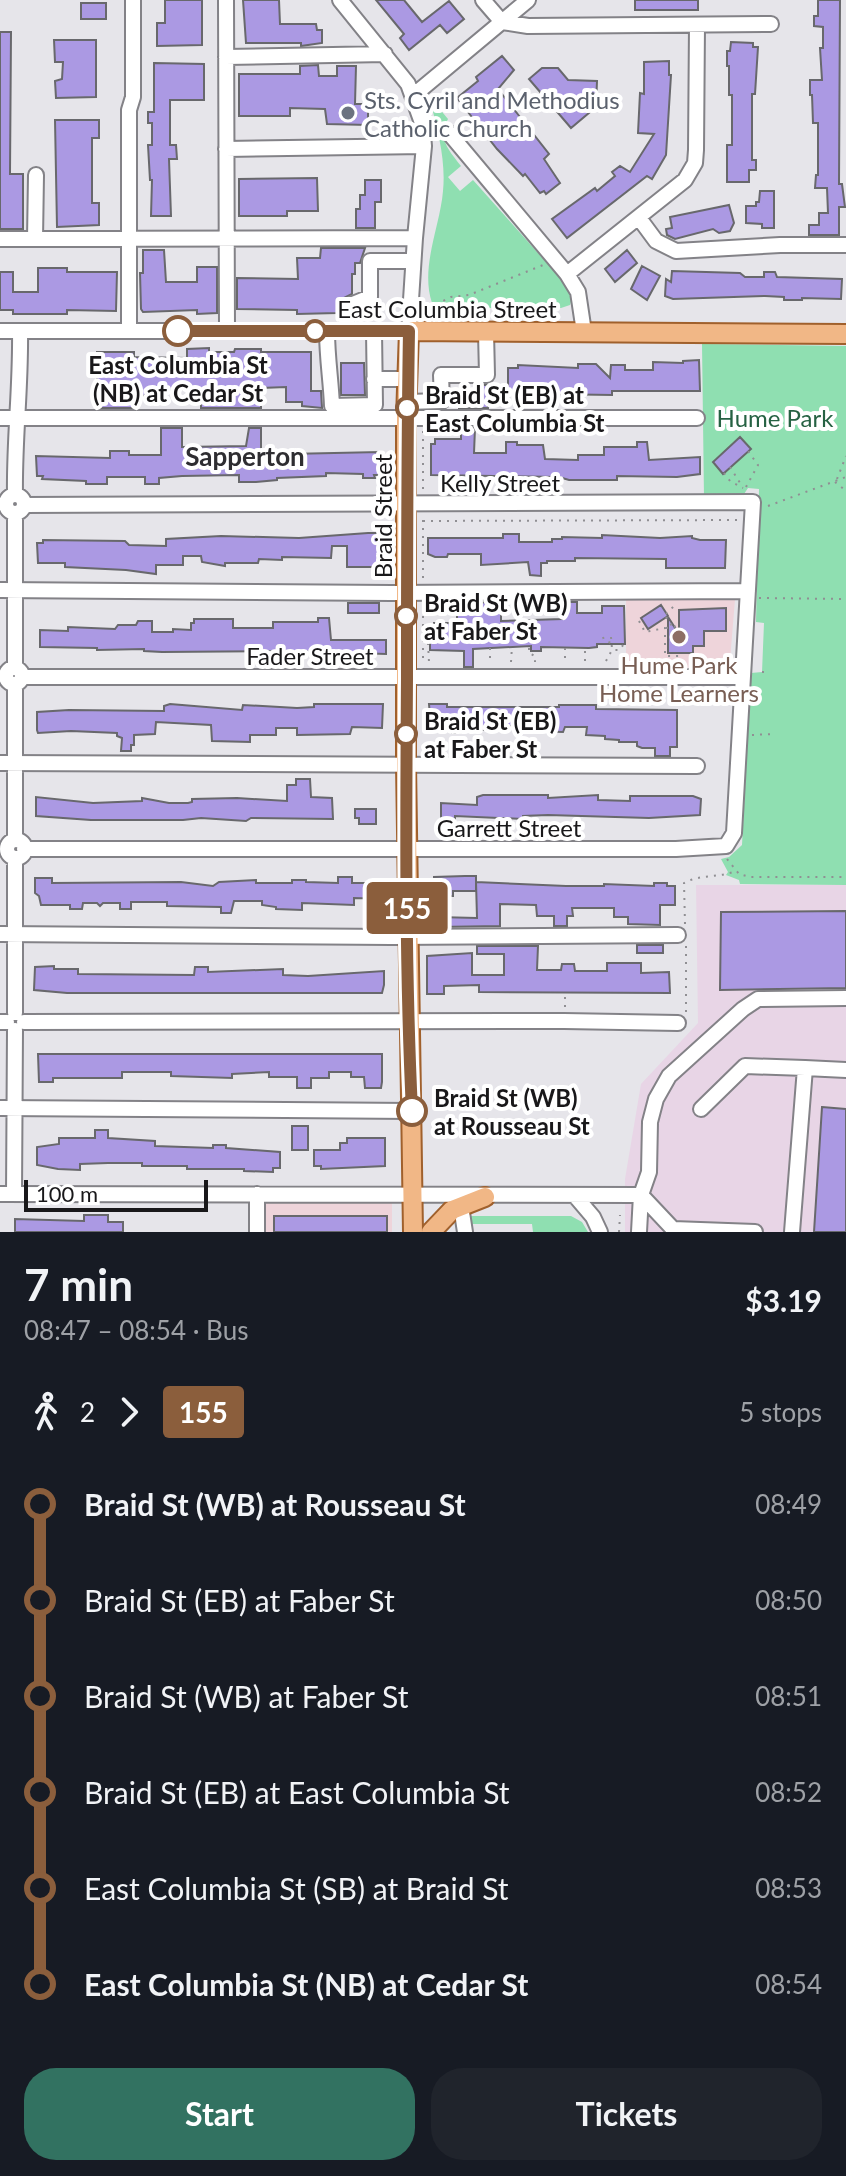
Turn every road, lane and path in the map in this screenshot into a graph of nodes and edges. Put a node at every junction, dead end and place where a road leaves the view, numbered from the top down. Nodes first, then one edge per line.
1 (133, 0) edge
2 (226, 0) edge
3 (340, 0) edge
4 (483, 0) edge
5 (528, 0) edge
6 (502, 22) junction
7 (771, 24) dead end
8 (697, 25) junction
9 (385, 54) junction
10 (226, 57) junction
11 (414, 95) junction
12 (449, 133) dead end
13 (424, 146) junction
14 (226, 149) junction
15 (36, 175) dead end
16 (639, 218) junction
17 (226, 238) junction
18 (415, 238) junction
19 (0, 239) edge
20 (35, 239) junction
21 (129, 239) junction
22 (846, 245) edge
23 (413, 261) junction
24 (547, 263) dead end
25 (567, 274) junction
26 (429, 308) dead end
27 (0, 331) edge
28 (20, 331) junction
29 (129, 331) junction
30 (227, 331) junction
31 (327, 331) junction
32 (347, 331) junction
33 (374, 331) junction
34 (409, 331) junction
35 (486, 332) junction
36 (584, 332) junction
37 (846, 334) edge
38 (374, 379) junction
39 (408, 379) junction
40 (412, 413) junction
41 (0, 418) edge
42 (18, 418) junction
43 (697, 418) dead end
44 (748, 451) dead end
45 (846, 456) edge
46 (730, 467) dead end
47 (724, 473) dead end
48 (846, 477) edge
49 (835, 481) junction
50 (742, 486) junction
51 (423, 491) dead end
52 (846, 491) edge
53 (752, 500) junction
54 (12, 504) edge
55 (406, 505) junction
56 (737, 520) dead end
57 (423, 521) dead end
58 (7, 590) edge
59 (406, 593) junction
60 (752, 595) junction
61 (846, 599) edge
62 (680, 602) dead end
63 (681, 610) dead end
64 (666, 617) dead end
65 (639, 621) dead end
66 (529, 624) dead end
67 (673, 626) junction
68 (679, 626) dead end
69 (665, 628) junction
70 (603, 637) dead end
71 (611, 637) dead end
72 (428, 643) dead end
73 (612, 643) junction
74 (624, 644) dead end
75 (512, 646) dead end
76 (490, 648) dead end
77 (565, 648) dead end
78 (585, 650) dead end
79 (612, 650) junction
80 (535, 651) dead end
81 (535, 656) junction
82 (585, 661) dead end
83 (606, 661) dead end
84 (429, 662) dead end
85 (490, 662) dead end
86 (511, 662) dead end
87 (535, 662) dead end
88 (565, 662) dead end
89 (680, 668) dead end
90 (11, 676) edge
91 (407, 677) junction
92 (742, 677) junction
93 (773, 734) dead end
94 (753, 735) dead end
95 (7, 763) edge
96 (406, 764) junction
97 (697, 766) dead end
98 (12, 849) edge
99 (407, 849) junction
100 (726, 856) dead end
101 (846, 877) edge
102 (7, 934) edge
103 (678, 935) dead end
104 (407, 936) junction
105 (565, 993) dead end
106 (846, 998) edge
107 (564, 1021) junction
108 (12, 1022) edge
109 (408, 1023) junction
110 (678, 1023) dead end
111 (805, 1068) junction
112 (846, 1070) edge
113 (7, 1108) edge
114 (701, 1109) dead end
115 (412, 1111) junction
116 (7, 1194) edge
117 (257, 1194) junction
118 (641, 1195) junction
119 (413, 1196) junction
120 (485, 1197) junction
121 (576, 1197) junction
122 (461, 1206) junction
123 (620, 1215) dead end
124 (257, 1232) edge
125 (413, 1232) edge
126 (431, 1232) edge
127 (465, 1232) edge
128 (600, 1232) edge
129 (619, 1232) edge
130 (639, 1232) edge
131 (755, 1232) edge
132 (792, 1232) edge

1 - 21 street
2 - 10 street
3 - 9 street
4 - 6 street
5 - 6 street
6 - 8 street
6 - 11 street
7 - 8 street
8 - 16 street
9 - 10 street
9 - 11 street
10 - 14 street
11 - 13 street, Braid Street
12 - 25 street
13 - 14 street
13 - 18 street, Braid Street
14 - 17 street
15 - 20 street
16 - 22 street
16 - 25 street
17 - 18 street
17 - 21 street
17 - 30 street
18 - 23 street, Braid Street
19 - 20 street
20 - 21 street
21 - 29 street
23 - 32 street
23 - 34 street, Braid Street
24 - 26 path
25 - 36 street
27 - 28 street, East Columbia Street
28 - 29 street, East Columbia Street
28 - 42 street
29 - 30 street, East Columbia Street
30 - 31 street, East Columbia Street
31 - 32 street, East Columbia Street
31 - 38 street
32 - 33 street, East Columbia Street
33 - 34 street, East Columbia Street
33 - 38 street
34 - 35 main road, East Columbia Street
34 - 39 main road, Braid Street
35 - 36 main road, East Columbia Street
35 - 40 street
36 - 37 main road, East Columbia Street
38 - 39 street
39 - 40 main road, Braid Street
40 - 42 street
40 - 43 street
40 - 51 path
40 - 55 main road, Braid Street
41 - 42 street
42 - 54 street
44 - 53 path
45 - 49 path
46 - 50 path
47 - 50 path
48 - 49 path
49 - 52 path
49 - 53 path
50 - 53 path
53 - 55 street, Kelly Street
53 - 60 street
54 - 55 street, Kelly Street
54 - 58 street
55 - 59 main road, Braid Street
56 - 57 path
58 - 59 street
58 - 90 street
59 - 60 street
59 - 91 main road, Braid Street
60 - 61 path
60 - 92 street
62 - 63 path
64 - 67 path
65 - 69 path
66 - 81 path
67 - 68 path
67 - 69 path
69 - 89 path
70 - 73 path
71 - 73 path
72 - 84 path
73 - 79 path
74 - 79 path
75 - 86 path
76 - 85 path
77 - 88 path
78 - 82 path
79 - 83 path
80 - 81 path
81 - 87 path
90 - 91 street, Fader Street
90 - 95 street
91 - 92 street, Fader Street
91 - 96 main road, Braid Street
92 - 99 street, Garrett Street
93 - 94 path
95 - 96 street
95 - 98 street
96 - 97 street
96 - 99 main road, Braid Street
98 - 99 street, Garrett Street
98 - 102 street
99 - 104 main road, Braid Street
100 - 101 path
102 - 104 street
102 - 108 street
103 - 104 street
104 - 109 main road, Braid Street
105 - 107 path
106 - 118 street
107 - 109 street
107 - 110 street
108 - 109 street
108 - 113 street
109 - 115 main road, Braid Street
111 - 112 street
111 - 114 street
111 - 132 street
113 - 115 street
113 - 116 street
115 - 119 main road, Braid Street
116 - 117 street
117 - 119 street
117 - 124 street
118 - 121 street
118 - 130 street
118 - 131 street
119 - 120 street
119 - 125 main road, Braid Street
120 - 121 street
120 - 122 main road
121 - 128 street
122 - 126 main road
122 - 127 street
123 - 129 path

